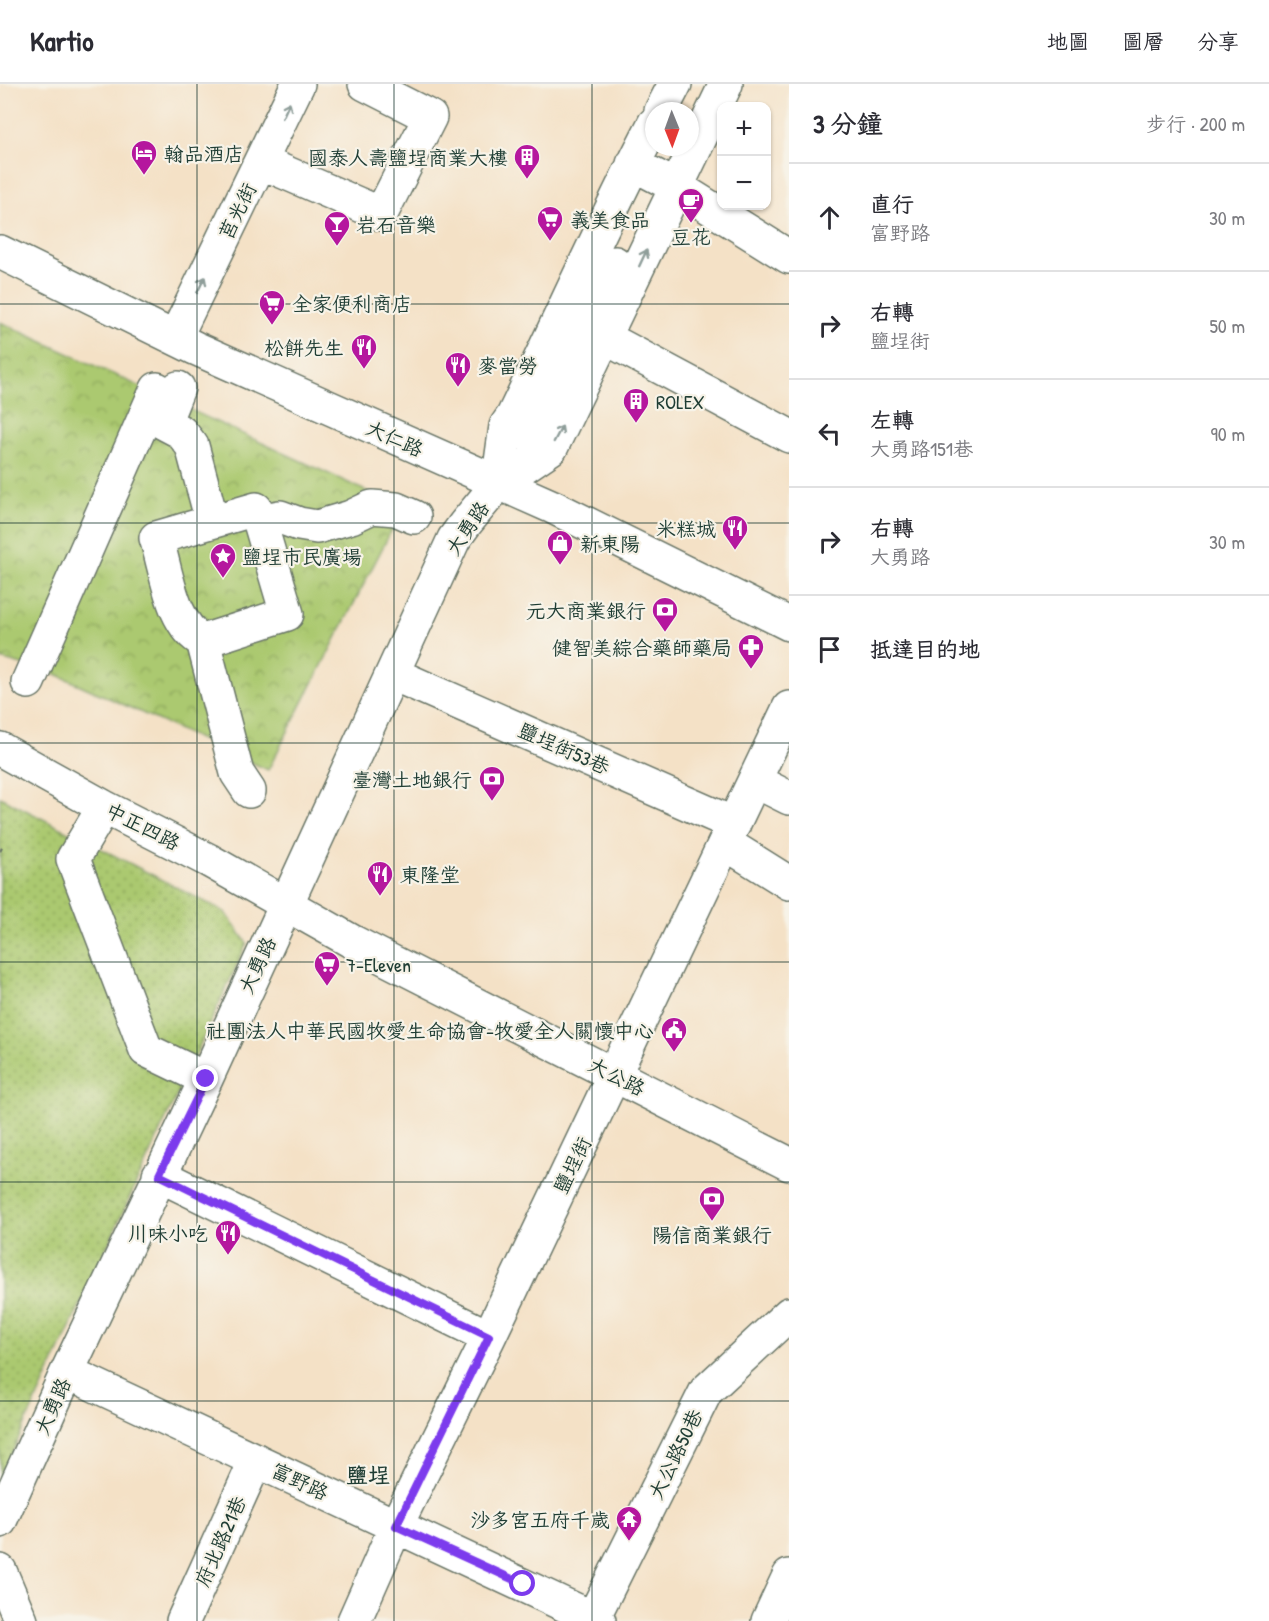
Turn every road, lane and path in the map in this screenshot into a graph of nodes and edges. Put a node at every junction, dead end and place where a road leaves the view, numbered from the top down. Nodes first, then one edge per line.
1 (297, 84) edge
2 (365, 84) edge
3 (675, 84) edge
4 (703, 84) edge
5 (726, 84) edge
6 (666, 102) edge
7 (694, 102) edge
8 (655, 156) edge
9 (667, 156) edge
10 (261, 162) junction
11 (656, 176) junction
12 (0, 252) edge
13 (789, 257) edge
14 (584, 326) junction
15 (175, 338) junction
16 (789, 436) edge
17 (531, 437) dead end
18 (498, 484) junction
19 (414, 517) dead end
20 (212, 521) junction
21 (260, 521) junction
22 (789, 624) edge
23 (203, 641) junction
24 (393, 674) junction
25 (28, 682) dead end
26 (789, 708) edge
27 (0, 749) edge
28 (755, 781) junction
29 (249, 790) dead end
30 (789, 798) edge
31 (104, 807) junction
32 (729, 833) junction
33 (789, 883) edge
34 (286, 902) junction
35 (615, 1074) junction
36 (206, 1079) junction
37 (789, 1164) edge
38 (159, 1175) junction
39 (789, 1314) edge
40 (489, 1336) junction
41 (67, 1372) junction
42 (256, 1460) junction
43 (0, 1521) edge
44 (396, 1526) junction
45 (0, 1571) edge
46 (789, 1576) edge
47 (560, 1613) edge
48 (596, 1620) edge
49 (21, 1621) edge
50 (183, 1621) edge
51 (354, 1621) edge
52 (768, 1621) edge

10 -> 1 street, 莒光街
2 - 10 street
3 - 6 street
4 - 7 street
5 - 11 street, 大勇路
8 - 11 street, 大勇路
9 - 11 street
15 -> 10 street, 莒光街
11 - 13 street
11 - 14 street, 大勇路
14 -> 11 street, 大勇路
12 - 15 street, 大仁路
14 - 16 street
14 - 17 street
14 - 18 street, 大勇路
18 -> 14 street, 大勇路
15 - 18 street, 大仁路
18 - 22 street, 大仁路
18 - 24 street, 大勇路
19 - 21 street
20 - 21 street
20 - 23 street
20 - 25 street
21 - 23 street
23 - 29 street
24 - 32 street, 鹽埕街53巷
24 - 34 street, 大勇路
26 - 28 street, 鹽埕街
27 - 31 street, 中正四路
28 - 30 street
28 - 32 street, 鹽埕街
31 - 34 street, 中正四路
31 - 36 street
32 - 33 street, 鹽埕街53巷
32 - 35 street, 鹽埕街
34 - 35 street, 大公路
34 - 36 street, 大勇路
35 - 37 street, 大公路
35 - 40 street, 鹽埕街
36 - 38 street, 大勇路
38 - 40 street
38 - 41 street, 大勇路
39 - 48 street, 大公路50巷
40 - 44 street, 鹽埕街
41 - 42 street, 富野路
41 - 43 street, 大勇路
42 - 44 street, 富野路
42 - 50 street, 府北路21巷
44 - 47 street, 富野路
44 - 51 street, 鹽埕街
45 - 49 street
46 - 52 street
47 - 48 street, 富野路

